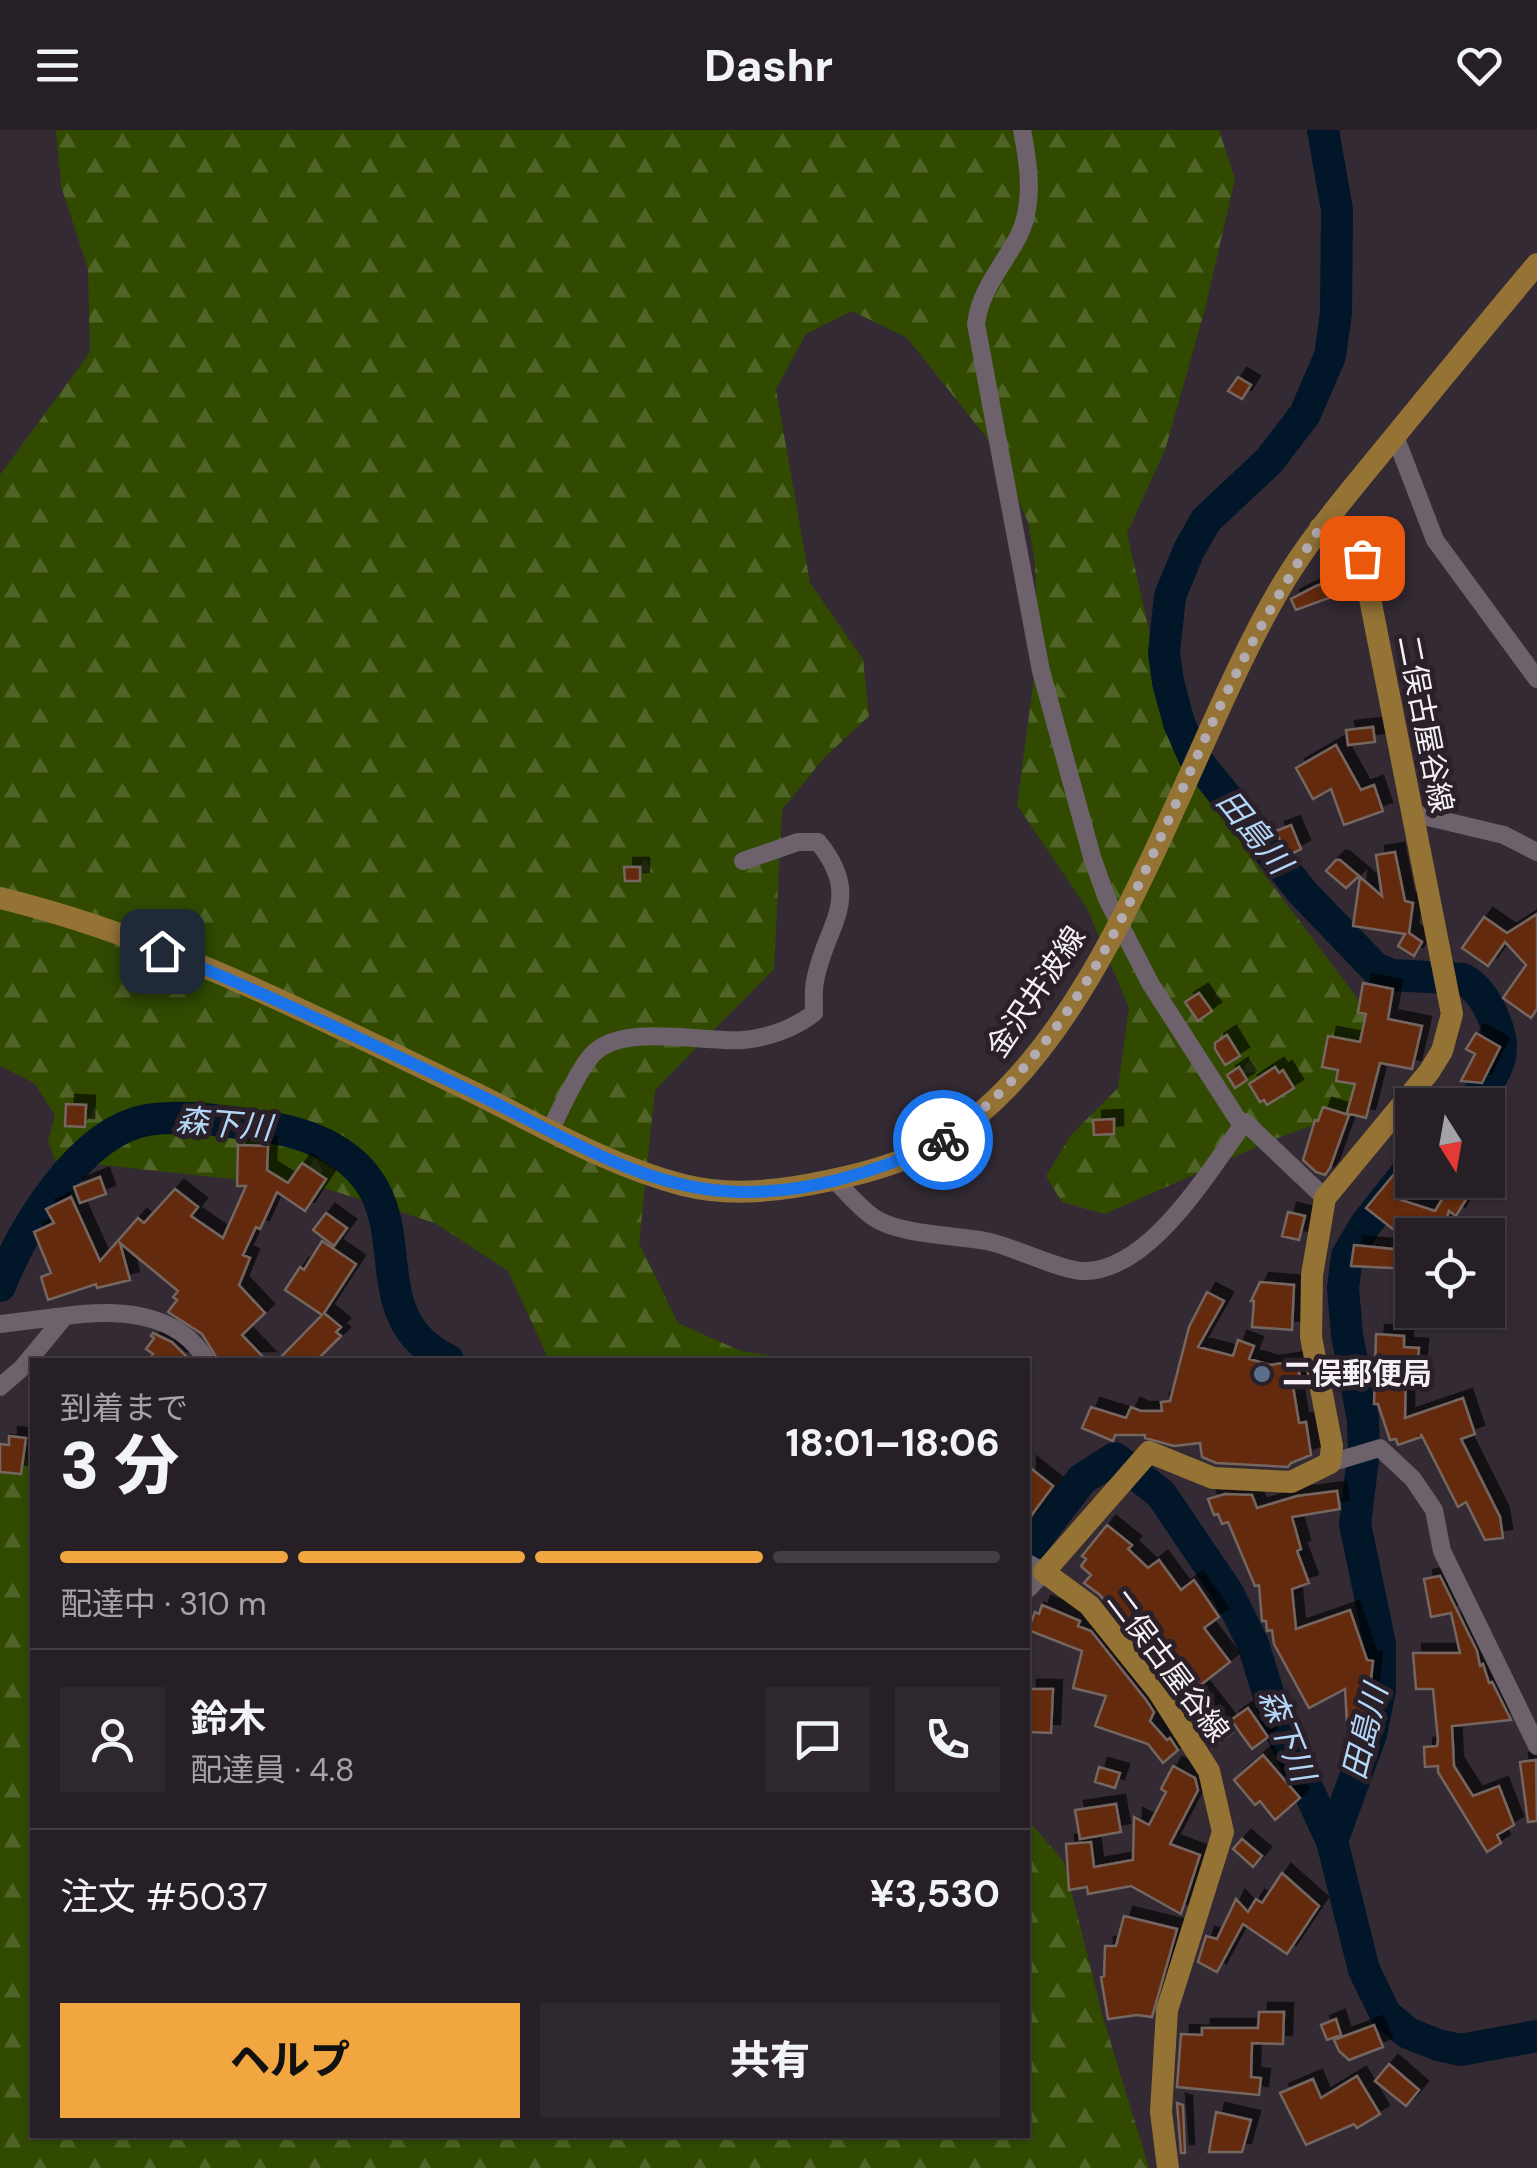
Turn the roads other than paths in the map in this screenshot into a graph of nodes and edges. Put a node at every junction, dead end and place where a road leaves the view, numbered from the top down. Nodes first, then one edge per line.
1 (1022, 130) edge
2 (1537, 264) edge
3 (1395, 436) junction
4 (1320, 528) junction
5 (1537, 679) edge
6 (1412, 812) junction
7 (1537, 852) edge
8 (742, 861) dead end
9 (0, 898) edge
10 (1120, 920) junction
11 (1242, 1126) junction
12 (550, 1130) junction
13 (834, 1180) junction
14 (1325, 1198) junction
15 (66, 1316) junction
16 (0, 1324) edge
17 (205, 1358) edge
18 (0, 1387) edge
19 (1336, 1460) junction
20 (1032, 1572) edge
21 (1537, 1746) edge
22 (1168, 2168) edge

1 - 10 street
2 - 3 main road, 金沢井波線
3 - 4 main road, 金沢井波線
3 - 5 street
4 - 6 main road, 二俣古屋谷線
4 - 10 main road, 金沢井波線
6 - 7 street
6 - 14 main road, 二俣古屋谷線
8 - 12 street
9 - 12 main road, 金沢井波線
10 - 11 street
10 - 13 main road, 金沢井波線
11 - 13 street
11 - 14 street
12 - 13 main road, 金沢井波線
14 - 19 main road
15 - 16 street
15 - 17 street
15 - 18 street
19 - 20 main road, 二俣古屋谷線
19 - 21 street
20 - 22 main road, 二俣古屋谷線

